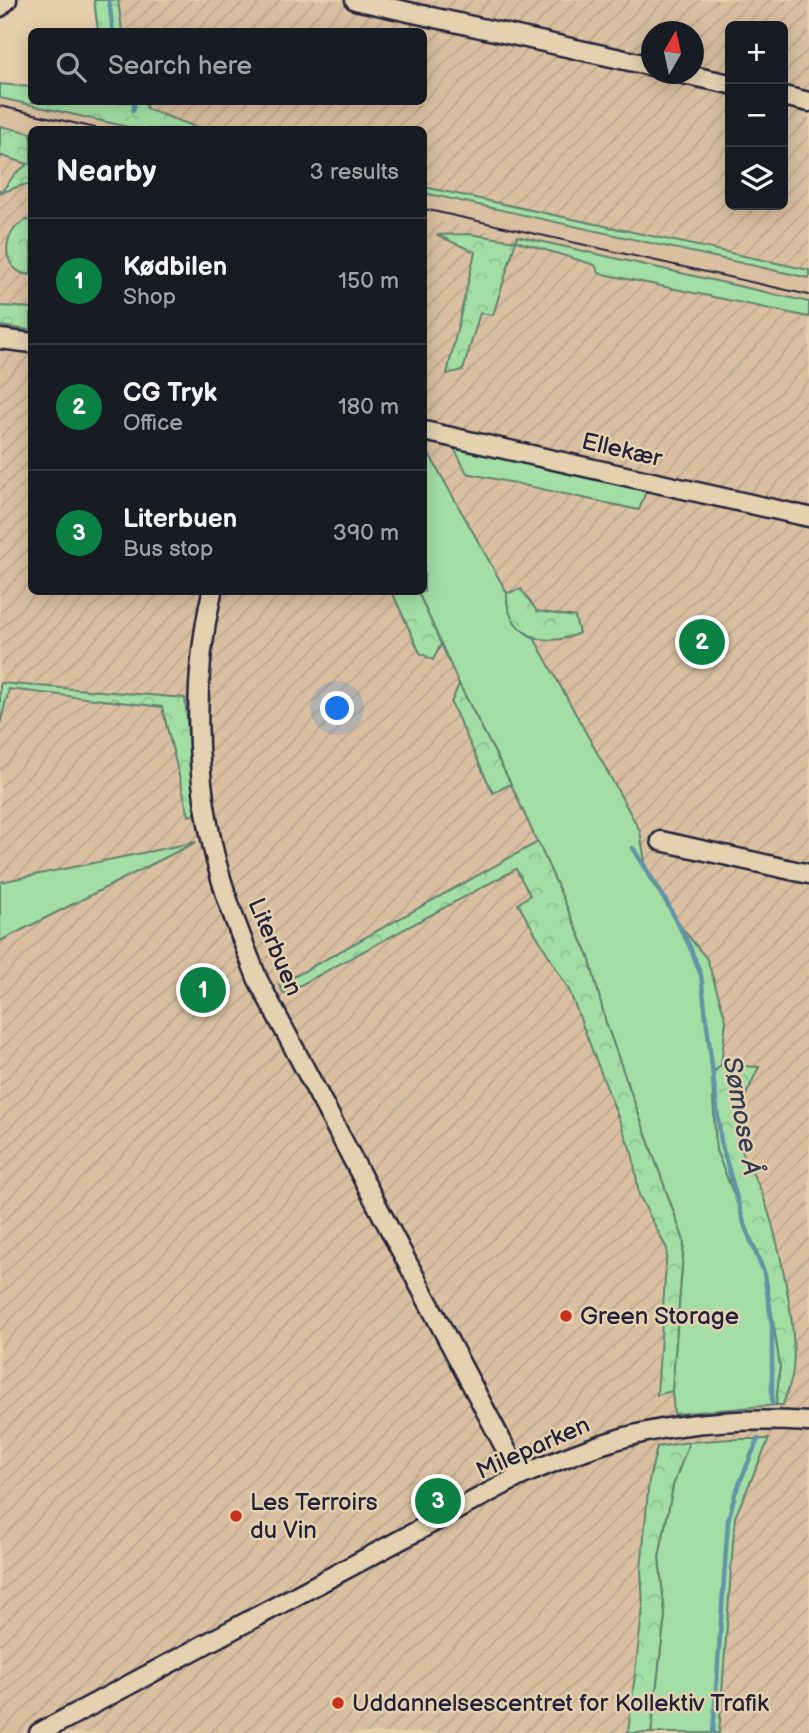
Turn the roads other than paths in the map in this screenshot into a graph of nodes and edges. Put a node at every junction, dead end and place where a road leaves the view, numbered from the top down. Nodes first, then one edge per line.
1 (8, 0) edge
2 (355, 0) edge
3 (0, 7) edge
4 (641, 64) edge
5 (704, 78) edge
6 (725, 83) edge
7 (788, 97) edge
8 (809, 102) edge
9 (0, 339) edge
10 (28, 342) edge
11 (427, 432) edge
12 (809, 517) edge
13 (211, 595) edge
14 (661, 841) dead end
15 (809, 874) edge
16 (809, 1422) edge
17 (520, 1476) junction
18 (39, 1733) edge

1 - 3 street
2 - 4 street
5 - 6 street
7 - 8 street
9 - 10 street
11 - 12 street, Ellekær
13 - 17 street, Literbuen
14 - 15 street
16 - 17 street, Mileparken
17 - 18 street, Mileparken

